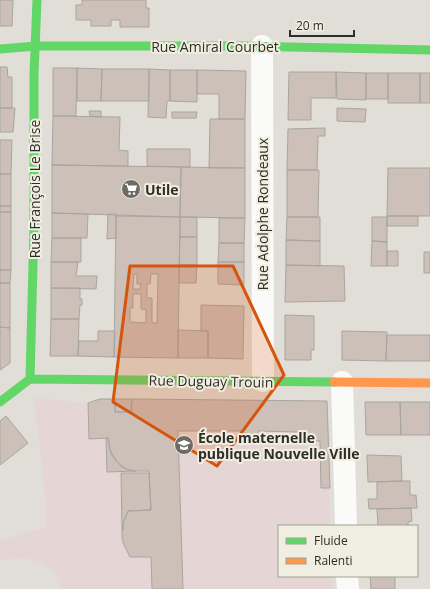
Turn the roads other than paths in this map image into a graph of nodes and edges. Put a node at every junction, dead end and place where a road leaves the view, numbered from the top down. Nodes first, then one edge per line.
1 (37, 0) edge
2 (36, 46) junction
3 (262, 46) junction
4 (0, 49) edge
5 (430, 50) edge
6 (30, 379) junction
7 (263, 381) junction
8 (342, 382) junction
9 (430, 383) edge
10 (0, 402) edge
11 (346, 525) edge
12 (347, 577) edge
13 (348, 589) edge

1 - 2 street, Rue François Le Brise
2 - 3 street, Rue Amiral Courbet
2 - 4 street, Rue Amiral Courbet
2 - 6 street, Rue François Le Brise
3 - 5 street, Rue Amiral Courbet
3 - 7 street, Rue Adolphe Rondeaux
6 - 7 street, Rue Duguay Trouin
6 - 10 street
7 - 8 street, Rue Duguay Trouin
8 - 9 street, Rue Duguay Trouin
8 - 11 street
12 - 13 street

